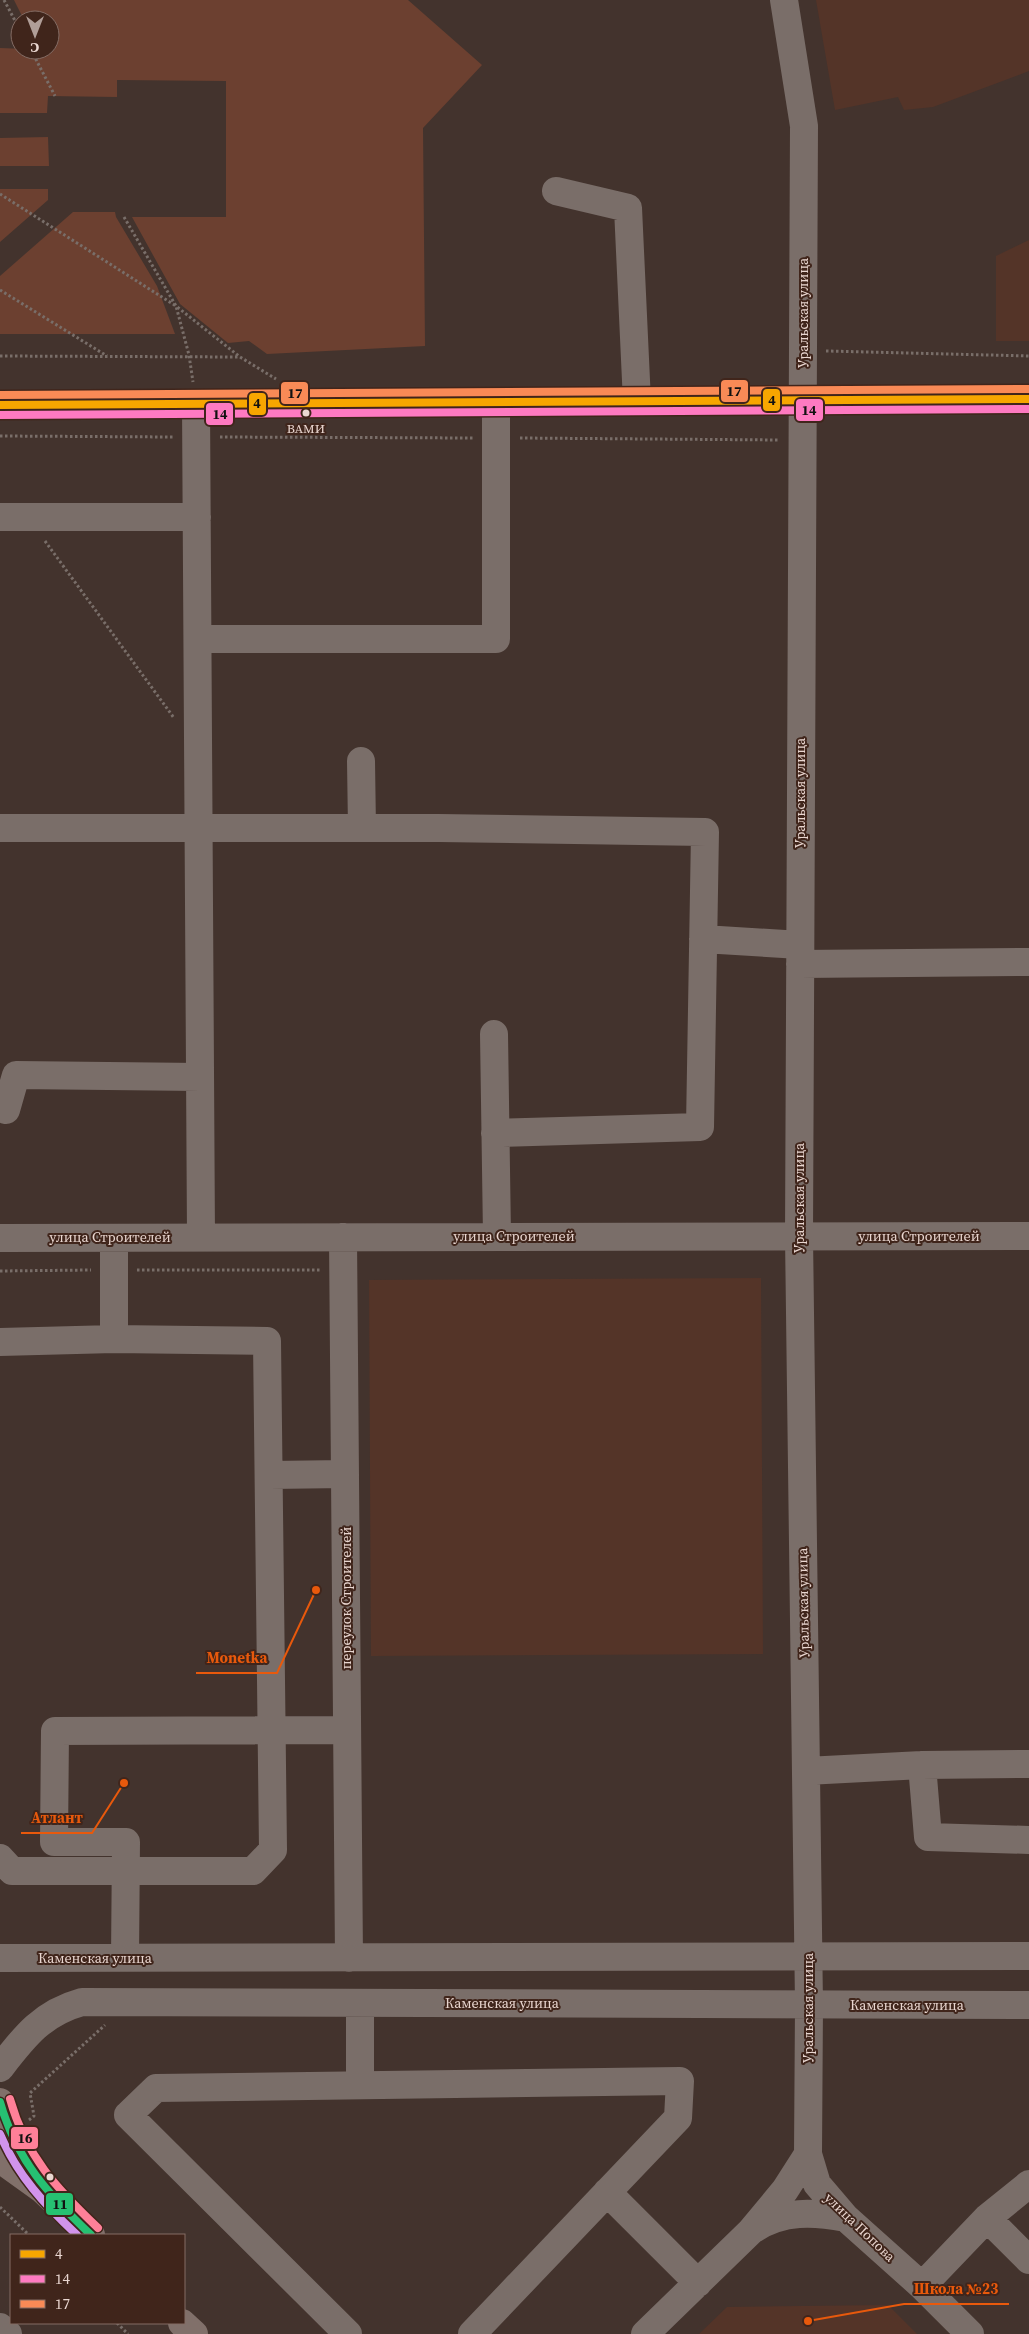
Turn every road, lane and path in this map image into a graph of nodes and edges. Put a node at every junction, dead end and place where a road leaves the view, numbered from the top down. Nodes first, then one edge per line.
1 (4, 0) edge
2 (784, 0) edge
3 (10, 11) edge
4 (36, 60) edge
5 (55, 96) dead end
6 (556, 190) dead end
7 (0, 194) edge
8 (124, 217) dead end
9 (0, 290) edge
10 (176, 306) junction
11 (802, 351) junction
12 (189, 355) junction
13 (0, 356) edge
14 (108, 356) junction
15 (1029, 356) edge
16 (240, 357) junction
17 (282, 383) dead end
18 (1029, 399) edge
19 (802, 401) junction
20 (637, 402) junction
21 (496, 403) junction
22 (0, 404) edge
23 (196, 404) junction
24 (0, 436) edge
25 (196, 437) junction
26 (496, 438) junction
27 (802, 440) junction
28 (0, 516) edge
29 (27, 516) junction
30 (197, 516) junction
31 (198, 639) junction
32 (176, 720) dead end
33 (361, 761) dead end
34 (0, 828) edge
35 (199, 828) junction
36 (362, 828) junction
37 (703, 939) junction
38 (800, 954) junction
39 (1029, 962) edge
40 (494, 1034) dead end
41 (200, 1077) junction
42 (6, 1110) dead end
43 (495, 1133) junction
44 (497, 1236) junction
45 (799, 1236) junction
46 (1029, 1236) edge
47 (201, 1237) junction
48 (343, 1237) junction
49 (0, 1238) edge
50 (114, 1238) junction
51 (114, 1339) junction
52 (0, 1342) edge
53 (345, 1474) junction
54 (270, 1475) junction
55 (347, 1730) junction
56 (272, 1731) junction
57 (1029, 1764) edge
58 (922, 1765) junction
59 (806, 1771) junction
60 (1029, 1840) edge
61 (0, 1858) edge
62 (126, 1873) junction
63 (808, 1956) junction
64 (1029, 1956) edge
65 (0, 1958) edge
66 (131, 1958) junction
67 (349, 1958) junction
68 (136, 2002) junction
69 (360, 2003) junction
70 (809, 2005) junction
71 (1029, 2005) edge
72 (115, 2025) dead end
73 (0, 2068) edge
74 (360, 2085) junction
75 (0, 2102) edge
76 (34, 2116) dead end
77 (808, 2154) junction
78 (0, 2159) edge
79 (1029, 2184) edge
80 (44, 2190) junction
81 (607, 2192) junction
82 (0, 2207) edge
83 (846, 2218) junction
84 (987, 2218) junction
85 (750, 2231) junction
86 (28, 2234) edge
87 (90, 2234) edge
88 (1029, 2260) edge
89 (698, 2282) junction
90 (922, 2286) junction
91 (118, 2324) edge
92 (183, 2324) edge
93 (0, 2327) edge
94 (8, 2334) edge
95 (128, 2334) edge
96 (194, 2334) edge
97 (348, 2334) edge
98 (472, 2334) edge
99 (645, 2334) edge
100 (970, 2334) edge

1 - 3 path
2 - 11 street, Уральская улица
4 - 5 path
6 - 20 street
7 - 10 path
8 - 10 path
9 - 14 path
10 - 12 path
10 - 16 path
11 - 15 path
11 - 19 street, Уральская улица
12 - 14 path
12 - 16 path
12 - 23 path
13 - 14 path
16 - 17 path
18 - 19 main road
19 - 20 main road
19 - 27 street, Уральская улица
20 - 21 main road
21 - 23 main road
21 - 26 street
22 - 23 main road
23 - 25 street
24 - 25 path
25 - 26 path
25 - 30 street
26 - 27 path
26 - 31 street
27 - 38 street, Уральская улица
28 - 29 street
29 - 30 street
29 - 32 path
30 - 31 street
31 - 35 street
33 - 36 street
34 - 35 street
35 - 36 street
35 - 41 street
36 - 37 street
37 - 38 street
37 - 43 street
38 - 39 street
38 - 45 street, Уральская улица
40 - 43 street
41 - 42 street
41 - 47 street
43 - 44 street
44 - 45 street, улица Строителей
44 - 48 street, улица Строителей
45 - 46 street, улица Строителей
45 - 59 street, Уральская улица
47 - 48 street, улица Строителей
47 - 50 street, улица Строителей
48 - 53 street, переулок Строителей
49 - 50 street, улица Строителей
50 - 51 street
51 - 52 street
51 - 54 street
53 - 54 street
53 - 55 street, переулок Строителей
54 - 56 street
55 - 56 street
55 - 67 street, переулок Строителей
56 - 62 street
56 - 62 street
57 - 58 street
58 - 59 street
58 - 60 street
59 - 63 street, Уральская улица
61 - 62 street
62 - 66 street
63 - 64 street, Каменская улица
63 - 67 street, Каменская улица
63 - 70 street, Уральская улица
65 - 66 street, Каменская улица
66 - 67 street, Каменская улица
66 - 68 street
68 - 69 street, Каменская улица
68 - 73 street, Каменская улица
69 - 70 street, Каменская улица
69 - 74 street
70 - 71 street, Каменская улица
70 - 77 street, Уральская улица
72 - 76 path
74 - 81 street
74 - 97 street
75 - 80 main road
77 - 83 street, улица Попова
77 - 85 street
78 - 80 main road
79 - 84 street
80 - 87 main road
81 - 89 street
81 - 98 street
82 - 86 path
83 - 85 street
83 - 90 street, улица Попова
84 - 88 street
84 - 90 street
85 - 89 street
89 - 99 street
90 - 100 street, улица Попова
91 - 95 path
92 - 96 main road
93 - 94 street

